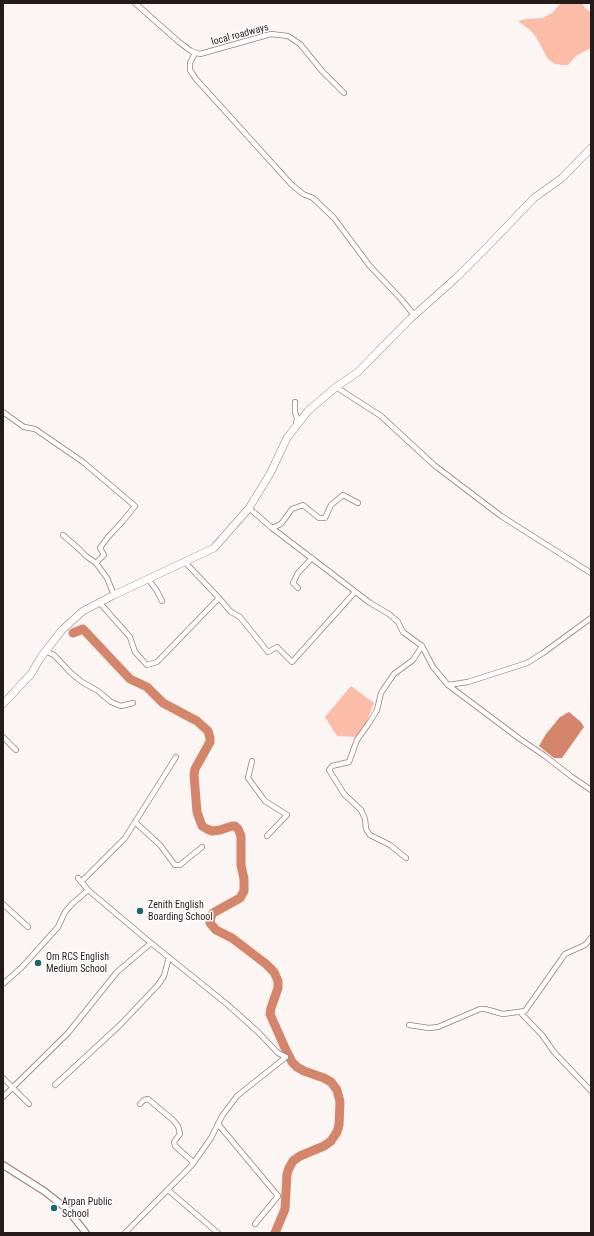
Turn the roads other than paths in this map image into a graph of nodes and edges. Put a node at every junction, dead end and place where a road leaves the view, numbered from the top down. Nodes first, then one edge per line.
1 (135, 3) edge
2 (195, 53) junction
3 (344, 93) dead end
4 (591, 148) edge
5 (414, 316) junction
6 (336, 386) junction
7 (295, 402) dead end
8 (3, 412) edge
9 (296, 426) junction
10 (358, 504) dead end
11 (248, 508) junction
12 (272, 528) junction
13 (63, 535) dead end
14 (312, 558) junction
15 (185, 562) junction
16 (96, 563) junction
17 (591, 573) edge
18 (148, 579) junction
19 (298, 588) dead end
20 (355, 592) junction
21 (114, 595) junction
22 (219, 598) junction
23 (162, 601) dead end
24 (99, 602) junction
25 (591, 618) edge
26 (422, 646) junction
27 (46, 651) junction
28 (448, 685) junction
29 (3, 702) edge
30 (133, 703) dead end
31 (3, 737) edge
32 (16, 750) dead end
33 (176, 757) dead end
34 (252, 761) dead end
35 (591, 790) edge
36 (135, 822) junction
37 (267, 836) dead end
38 (202, 847) dead end
39 (406, 858) dead end
40 (88, 890) junction
41 (3, 904) edge
42 (28, 927) dead end
43 (591, 938) edge
44 (151, 943) junction
45 (169, 957) junction
46 (3, 984) edge
47 (520, 1012) junction
48 (409, 1025) dead end
49 (3, 1078) edge
50 (55, 1085) dead end
51 (12, 1087) junction
52 (591, 1091) edge
53 (3, 1097) edge
54 (29, 1104) dead end
55 (140, 1104) dead end
56 (218, 1124) junction
57 (3, 1165) edge
58 (192, 1165) junction
59 (168, 1190) junction
60 (254, 1224) dead end
61 (86, 1233) edge
62 (125, 1233) edge
63 (218, 1233) edge

1 - 2 street
2 - 3 street, local roadways
2 - 5 street
4 - 5 main road
5 - 6 main road
6 - 9 main road
6 - 17 street
7 - 9 street
8 - 16 street
9 - 11 main road
10 - 12 street
11 - 12 street
11 - 15 main road
12 - 14 street
13 - 16 street
14 - 19 street
14 - 20 street
15 - 18 main road
15 - 22 street
16 - 21 street
18 - 21 main road
18 - 23 street
20 - 22 street
20 - 26 street
21 - 24 main road
22 - 24 street
24 - 27 main road
25 - 28 street
26 - 28 street
26 - 39 street
27 - 29 main road
27 - 30 street
28 - 35 street
31 - 32 street
33 - 36 street
34 - 37 street
36 - 38 street
36 - 40 street
40 - 44 street
40 - 46 street
41 - 42 street
43 - 47 street
44 - 45 street
44 - 51 street
45 - 50 street
45 - 56 street
47 - 48 street
47 - 52 street
49 - 51 street
51 - 53 street
51 - 54 street
55 - 58 street
56 - 58 street
56 - 60 street
57 - 61 street
58 - 59 street
59 - 62 street
59 - 63 street

